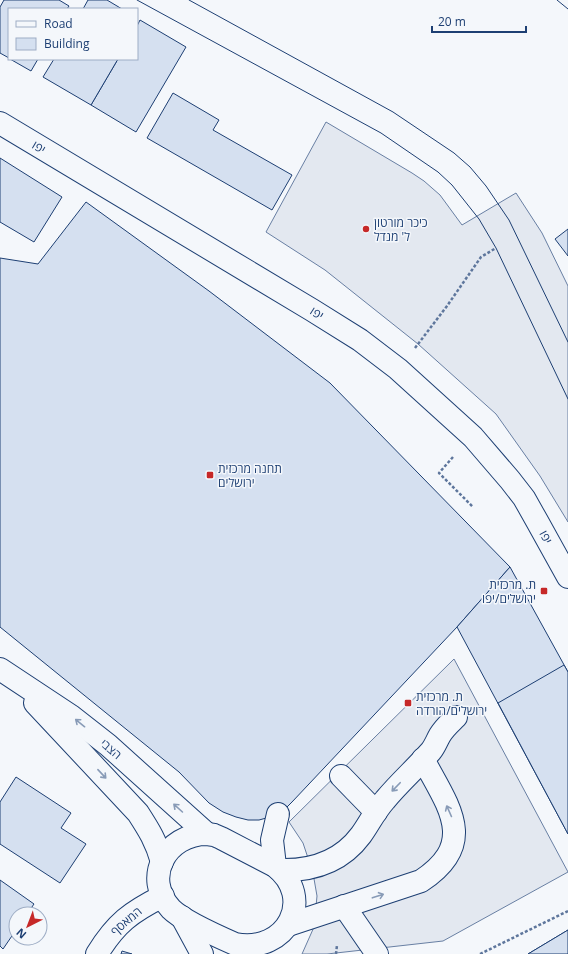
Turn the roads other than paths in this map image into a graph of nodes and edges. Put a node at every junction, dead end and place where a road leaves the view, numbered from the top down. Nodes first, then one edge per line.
1 (0, 123) edge
2 (568, 577) edge
3 (4, 672) edge
4 (456, 717) dead end
5 (423, 759) junction
6 (341, 776) dead end
7 (376, 812) junction
8 (207, 834) junction
9 (239, 847) junction
10 (162, 862) junction
11 (278, 868) junction
12 (163, 896) junction
13 (344, 906) junction
14 (182, 917) junction
15 (288, 925) junction
16 (271, 948) edge
17 (97, 954) edge
18 (202, 954) edge
19 (378, 954) edge

1 - 2 street, יפו
8 -> 3 street, הצבי
3 -> 10 street, הצבי
4 - 5 street
5 -> 7 street
13 -> 5 street
6 - 7 street
7 - 11 street
8 - 9 street
8 - 10 street
9 - 11 street
9 - 11 street
10 - 12 street
11 - 15 street
12 - 14 street
12 - 17 street, המאסף
13 - 15 street
13 - 19 street
14 - 16 street
14 - 18 street
15 - 16 street

